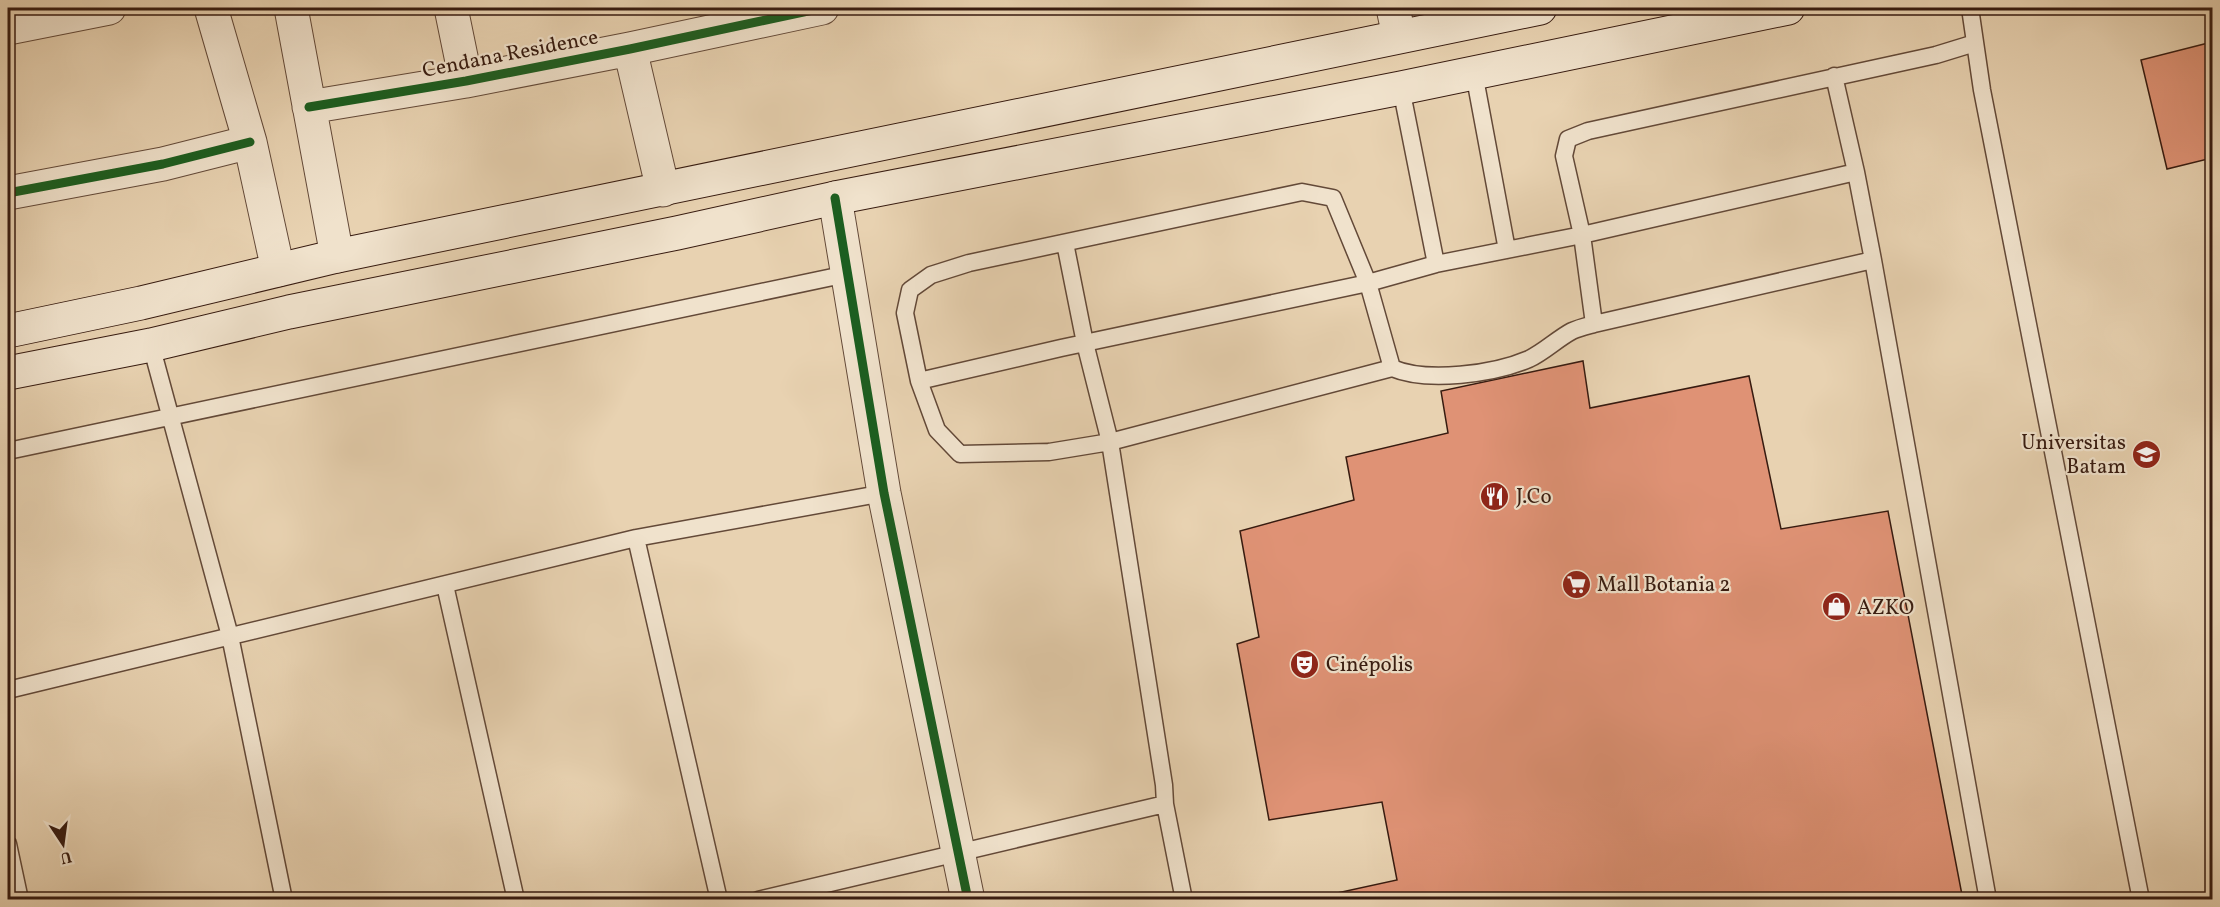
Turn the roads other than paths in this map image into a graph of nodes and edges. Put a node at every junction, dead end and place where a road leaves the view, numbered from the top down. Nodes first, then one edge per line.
1 (109, 8) edge
2 (211, 8) edge
3 (291, 8) edge
4 (451, 8) edge
5 (822, 8) edge
6 (1540, 8) edge
7 (1788, 8) edge
8 (1970, 8) edge
9 (715, 18) edge
10 (27, 20) edge
11 (1396, 22) edge
12 (1975, 43) junction
13 (630, 49) junction
14 (1474, 73) junction
15 (1834, 76) junction
16 (466, 81) junction
17 (1401, 88) junction
18 (309, 107) junction
19 (250, 142) junction
20 (1856, 172) junction
21 (663, 190) junction
22 (8, 193) edge
23 (835, 198) junction
24 (1582, 235) junction
25 (1065, 243) junction
26 (1507, 250) junction
27 (338, 256) junction
28 (1873, 260) junction
29 (1436, 264) junction
30 (278, 270) junction
31 (847, 274) junction
32 (1368, 283) junction
33 (141, 303) junction
34 (1594, 324) junction
35 (8, 331) edge
36 (1085, 343) junction
37 (151, 345) junction
38 (1392, 368) junction
39 (8, 373) edge
40 (919, 381) junction
41 (171, 417) junction
42 (1110, 442) junction
43 (8, 451) edge
44 (884, 493) junction
45 (636, 538) junction
46 (445, 585) junction
47 (230, 636) junction
48 (8, 690) edge
49 (1165, 804) junction
50 (8, 844) edge
51 (958, 854) junction
52 (20, 900) edge
53 (284, 900) edge
54 (516, 900) edge
55 (719, 900) edge
56 (758, 900) edge
57 (968, 900) edge
58 (1184, 900) edge
59 (1988, 900) edge
60 (2140, 900) edge

1 - 10 main road
2 - 19 main road
3 - 18 main road
4 - 16 main road
5 - 9 main road, Cendana Residence
6 - 11 main road
7 - 14 main road
8 - 12 lane
9 - 13 main road, Cendana Residence
11 - 21 main road
12 - 15 lane
12 - 60 lane
13 - 16 main road, Cendana Residence
13 - 21 main road, Cendana Residence
14 - 17 main road
14 - 26 lane
15 - 20 lane
15 - 24 lane
16 - 18 main road, Cendana Residence
17 - 23 main road
17 - 29 lane
18 - 27 main road
19 - 22 main road
19 - 30 main road
20 - 24 lane
20 - 28 lane
21 - 27 main road
23 - 31 main road
23 - 37 main road
24 - 26 lane
24 - 34 lane
25 - 32 lane
25 - 36 lane
25 - 40 lane
26 - 29 lane
27 - 30 main road
28 - 34 lane
28 - 59 lane
29 - 32 lane
30 - 33 main road
31 - 41 lane
31 - 44 main road
32 - 36 lane
32 - 38 lane
33 - 35 main road
33 - 37 main road
34 - 38 lane
36 - 40 lane
36 - 42 lane
37 - 39 main road
37 - 41 lane
38 - 42 lane
40 - 42 lane
41 - 43 lane
41 - 47 lane
42 - 49 lane
44 - 45 lane
44 - 51 main road
45 - 46 lane
45 - 55 lane
46 - 47 lane
46 - 54 lane
47 - 48 lane
47 - 53 lane
49 - 51 lane
49 - 58 lane
50 - 52 lane
51 - 56 lane
51 - 57 main road

